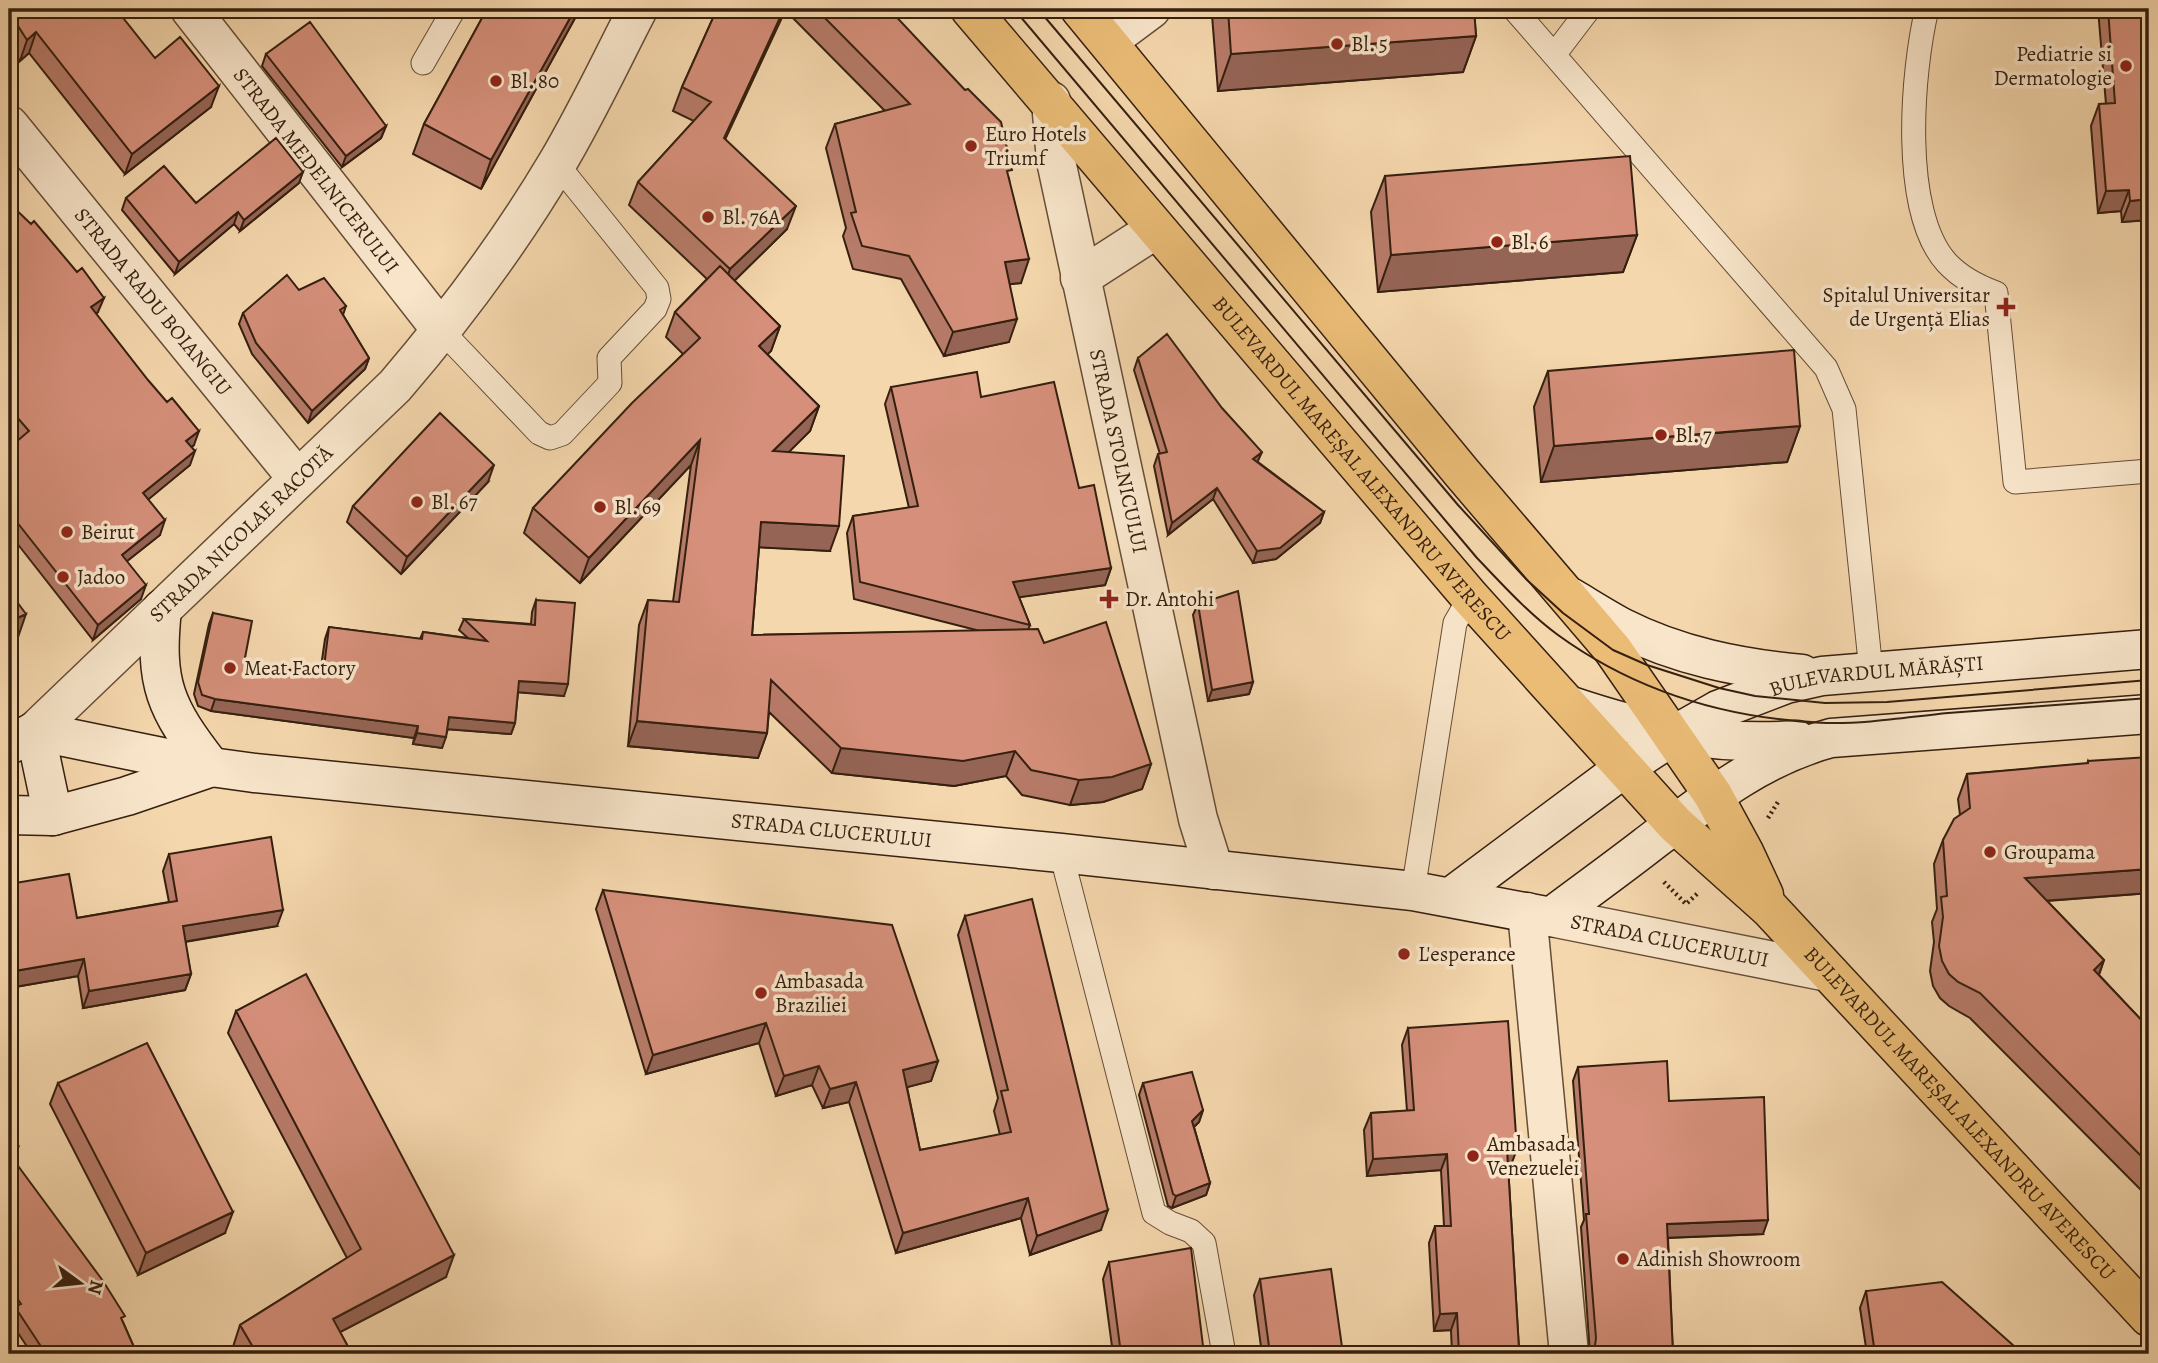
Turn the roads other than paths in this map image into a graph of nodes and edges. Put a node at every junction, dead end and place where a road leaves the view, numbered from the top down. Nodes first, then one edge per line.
1 (190, 9) edge
2 (454, 9) edge
3 (638, 9) edge
4 (970, 9) edge
5 (1080, 9) edge
6 (1151, 9) edge
7 (1514, 9) edge
8 (1589, 9) edge
9 (1927, 9) edge
10 (1108, 41) junction
11 (1554, 55) junction
12 (423, 63) dead end
13 (1051, 101) junction
14 (9, 125) edge
15 (557, 164) junction
16 (1142, 238) dead end
17 (1080, 278) junction
18 (442, 331) junction
19 (2149, 471) edge
20 (297, 478) junction
21 (1562, 593) junction
22 (1470, 597) junction
23 (162, 609) junction
24 (2149, 649) edge
25 (1871, 671) junction
26 (1822, 676) junction
27 (1568, 705) junction
28 (2149, 714) edge
29 (1674, 735) junction
30 (22, 738) edge
31 (1831, 738) junction
32 (211, 767) junction
33 (1624, 768) junction
34 (1713, 795) junction
35 (9, 815) edge
36 (53, 816) junction
37 (1675, 824) junction
38 (1061, 853) junction
39 (1214, 870) junction
40 (1413, 891) junction
41 (1451, 897) junction
42 (1770, 909) junction
43 (1539, 914) junction
44 (1828, 972) junction
45 (2149, 1317) edge
46 (1224, 1354) edge
47 (1569, 1354) edge

1 - 18 street, STRADA MEDELNICERULUI
2 - 12 lane
3 - 15 street, STRADA NICOLAE RACOTĂ
4 - 13 main road, BULEVARDUL MAREȘAL ALEXANDRU AVERESCU
5 - 10 main road, BULEVARDUL MAREȘAL ALEXANDRU AVERESCU
6 - 10 street
7 - 11 lane
8 - 11 lane
9 - 19 lane
10 - 21 main road, BULEVARDUL MAREȘAL ALEXANDRU AVERESCU
11 - 25 lane
13 - 17 street, STRADA STOLNICULUI
13 - 22 main road, BULEVARDUL MAREȘAL ALEXANDRU AVERESCU
14 - 20 street, STRADA RADU BOIANGIU
15 - 18 street, STRADA NICOLAE RACOTĂ
15 - 18 lane
16 - 17 street
17 - 39 street, STRADA STOLNICULUI
18 - 20 street, STRADA NICOLAE RACOTĂ
20 - 23 street, STRADA NICOLAE RACOTĂ
21 - 26 street
21 - 29 main road, BULEVARDUL MAREȘAL ALEXANDRU AVERESCU
22 - 27 main road, BULEVARDUL MAREȘAL ALEXANDRU AVERESCU
22 - 40 lane
23 - 30 street, STRADA NICOLAE RACOTĂ
23 - 32 street
24 - 25 street, BULEVARDUL MĂRĂȘTI
25 - 26 street, BULEVARDUL MĂRĂȘTI
26 - 29 street, BULEVARDUL MĂRĂȘTI
27 - 29 street
27 - 33 main road, BULEVARDUL MAREȘAL ALEXANDRU AVERESCU
28 - 31 street
29 - 31 street
29 - 33 street, BULEVARDUL MĂRĂȘTI
29 - 34 main road, BULEVARDUL MAREȘAL ALEXANDRU AVERESCU
30 - 32 street, STRADA CLUCERULUI
30 - 36 street
31 - 34 street
32 - 36 street, STRADA CLUCERULUI
32 - 38 street, STRADA CLUCERULUI
33 - 37 main road, BULEVARDUL MAREȘAL ALEXANDRU AVERESCU
33 - 41 street
34 - 37 street
34 - 42 main road, BULEVARDUL MAREȘAL ALEXANDRU AVERESCU
35 - 36 street, STRADA CLUCERULUI
37 - 42 main road, BULEVARDUL MAREȘAL ALEXANDRU AVERESCU
37 - 43 street, STRADA CLUCERULUI
38 - 39 street, STRADA CLUCERULUI
38 - 46 lane
39 - 40 street, STRADA CLUCERULUI
40 - 41 street, STRADA CLUCERULUI
41 - 43 street, STRADA CLUCERULUI
42 - 44 main road, BULEVARDUL MAREȘAL ALEXANDRU AVERESCU
43 - 44 street, STRADA CLUCERULUI
43 - 47 street
44 - 45 main road, BULEVARDUL MAREȘAL ALEXANDRU AVERESCU

